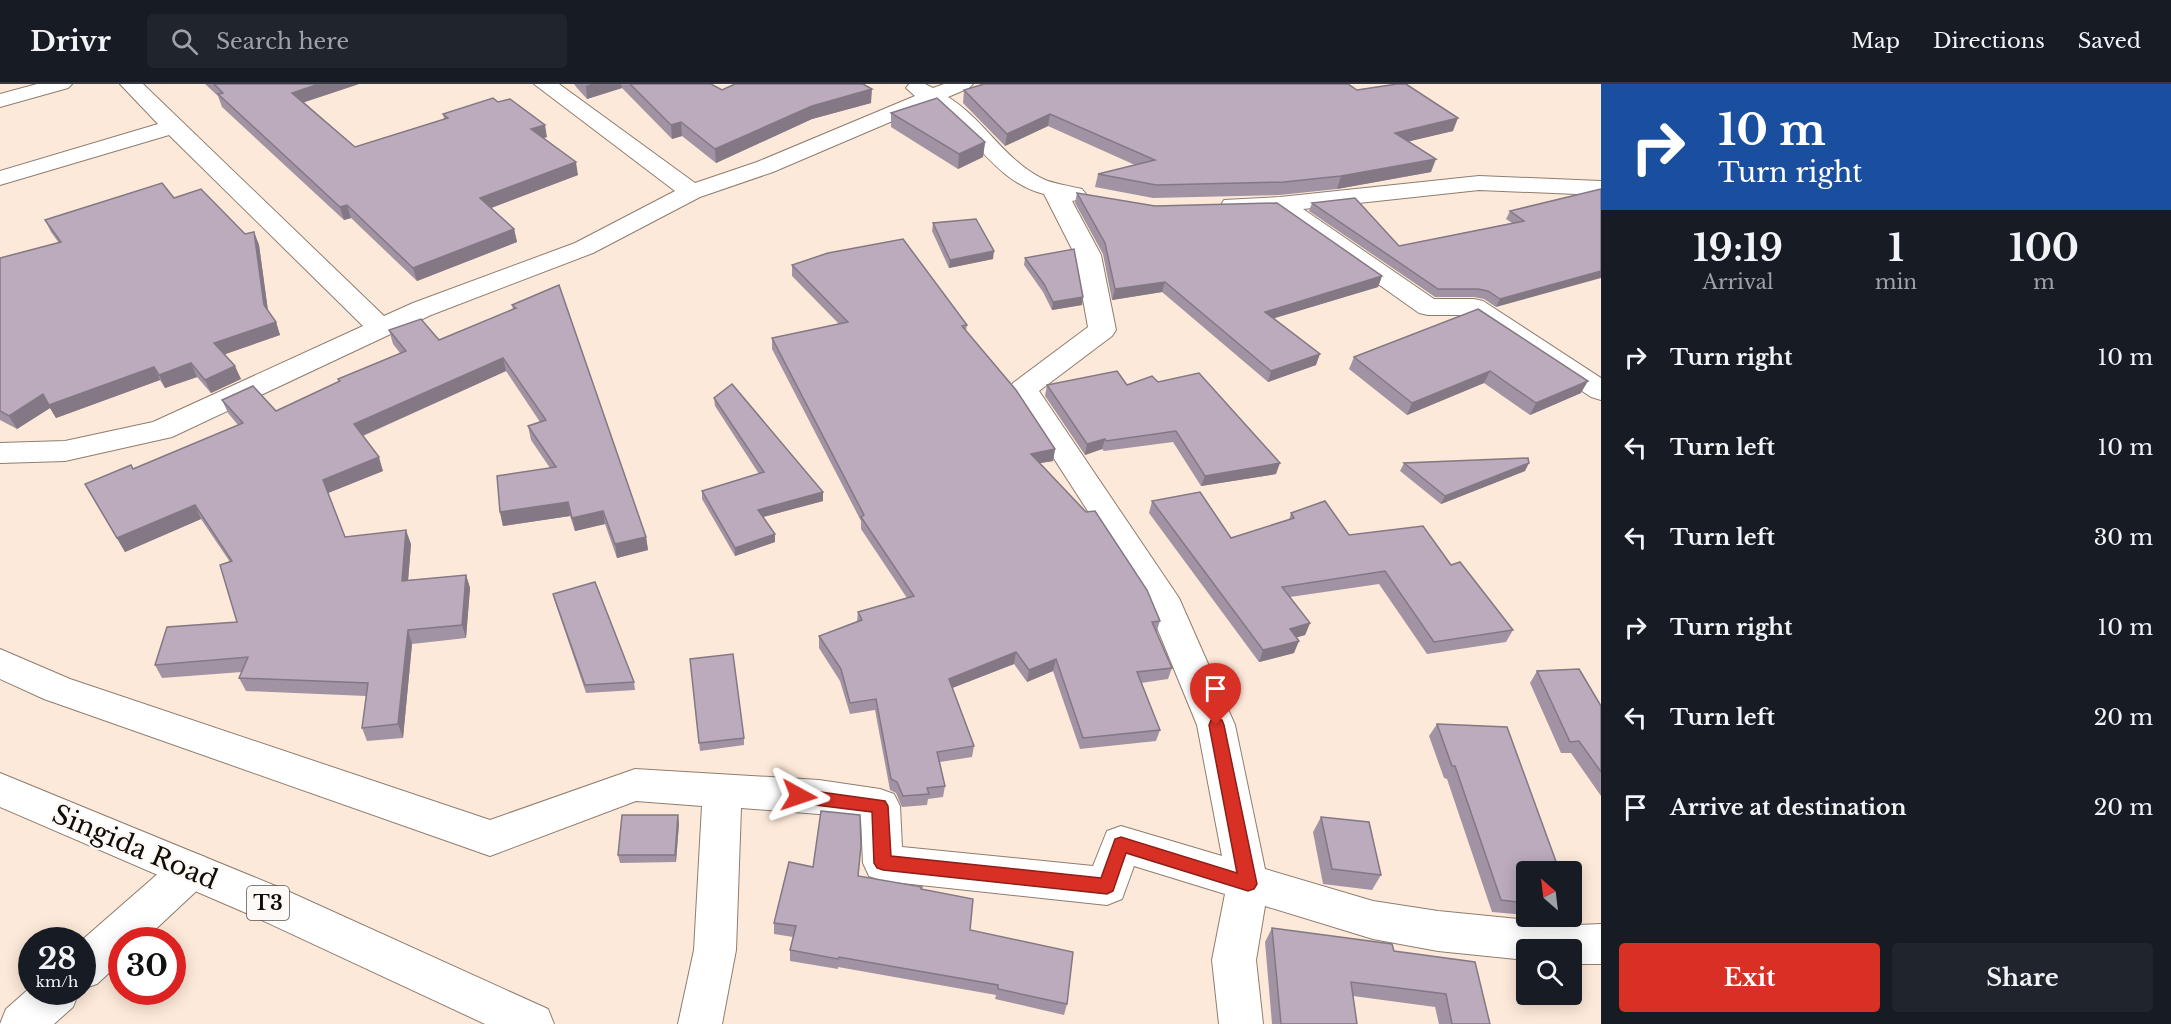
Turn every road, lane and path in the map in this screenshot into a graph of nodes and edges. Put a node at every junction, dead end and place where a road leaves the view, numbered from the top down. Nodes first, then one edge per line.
1 (61, 84) edge
2 (131, 84) edge
3 (545, 84) edge
4 (910, 84) edge
5 (962, 84) edge
6 (932, 95) junction
7 (0, 102) edge
8 (173, 127) junction
9 (0, 178) edge
10 (1601, 188) edge
11 (1053, 189) junction
12 (692, 192) junction
13 (1101, 198) edge
14 (1280, 204) junction
15 (1211, 205) edge
16 (381, 328) junction
17 (1601, 391) edge
18 (0, 453) edge
19 (0, 663) edge
20 (0, 790) edge
21 (722, 792) junction
22 (191, 870) junction
23 (1248, 884) junction
24 (1601, 944) edge
25 (96, 956) edge
26 (40, 1005) edge
27 (18, 1021) edge
28 (532, 1024) edge
29 (700, 1024) edge
30 (1241, 1024) edge

1 - 7 main road
2 - 8 main road
3 - 12 main road
4 - 6 main road
5 - 6 main road
6 - 11 main road
6 - 12 main road
8 - 9 main road
8 - 16 main road
10 - 14 main road
11 - 13 main road
11 - 23 main road
12 - 16 main road
14 - 15 main road
14 - 17 main road
16 - 18 main road
19 - 21 main road
20 - 22 main road, Singida Road / T3
21 - 23 main road
21 - 29 main road
22 - 25 main road
22 - 28 main road, Singida Road / T3
23 - 24 main road
23 - 30 main road
26 - 27 main road

